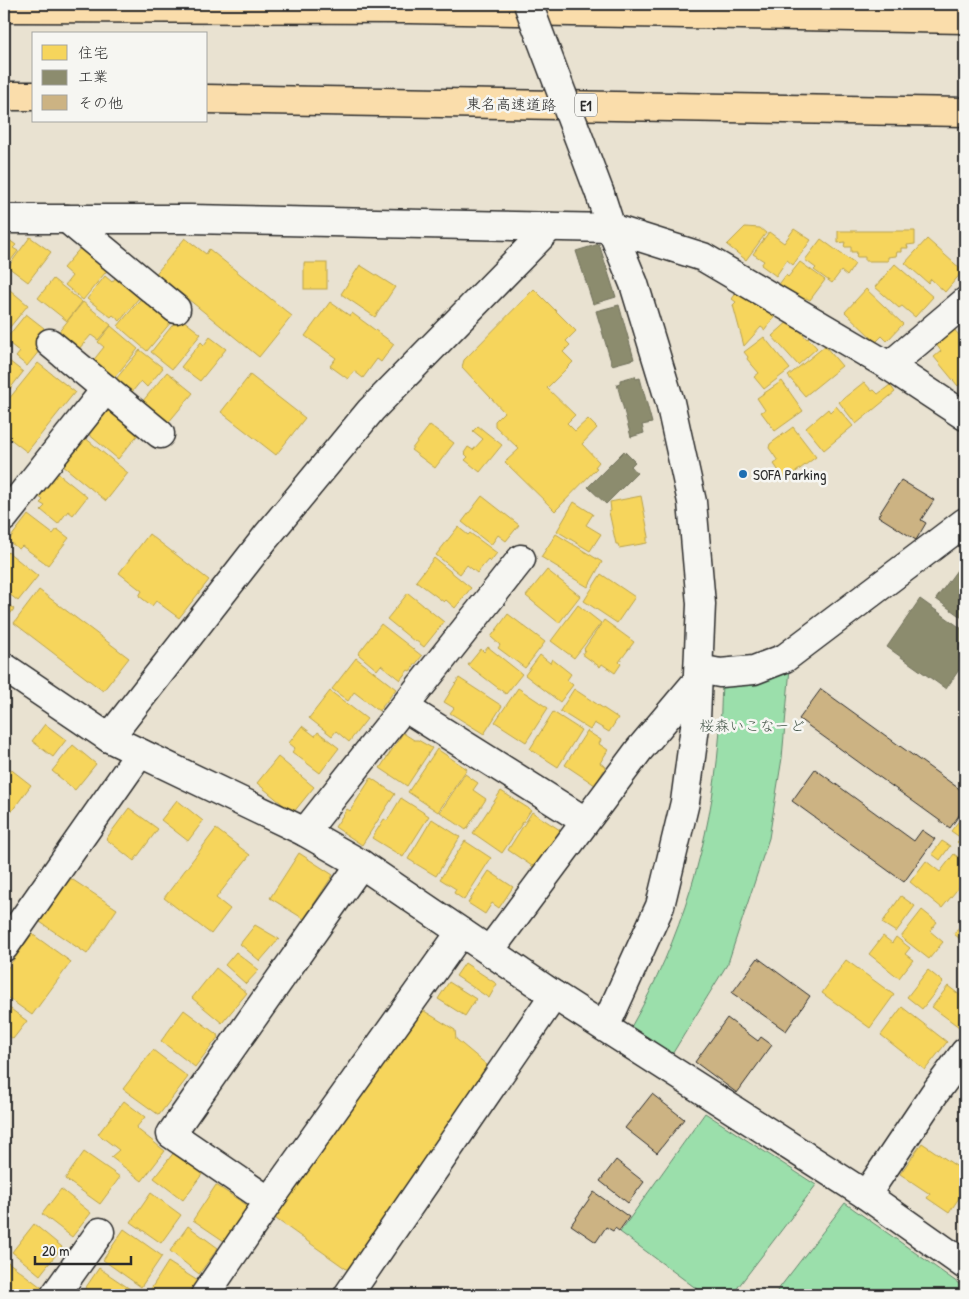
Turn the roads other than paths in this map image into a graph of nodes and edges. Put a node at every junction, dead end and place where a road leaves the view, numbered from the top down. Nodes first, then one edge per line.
1 (528, 4) edge
2 (4, 8) edge
3 (965, 19) edge
4 (4, 96) edge
5 (32, 96) edge
6 (208, 99) edge
7 (965, 112) edge
8 (4, 219) edge
9 (67, 219) junction
10 (550, 227) junction
11 (611, 228) junction
12 (965, 302) edge
13 (176, 308) dead end
14 (50, 343) dead end
15 (889, 366) junction
16 (106, 389) junction
17 (965, 416) edge
18 (160, 434) dead end
19 (4, 517) edge
20 (965, 522) edge
21 (521, 559) dead end
22 (4, 667) edge
23 (699, 674) junction
24 (404, 707) junction
25 (109, 738) junction
26 (140, 753) junction
27 (585, 821) junction
28 (305, 832) junction
29 (361, 864) junction
30 (461, 932) junction
31 (4, 947) edge
32 (490, 950) junction
33 (554, 994) junction
34 (605, 1027) junction
35 (965, 1052) edge
36 (866, 1196) junction
37 (268, 1201) junction
38 (100, 1232) dead end
39 (965, 1265) edge
40 (55, 1295) edge
41 (205, 1295) edge
42 (348, 1295) edge

1 - 11 street, bridge
2 - 3 highway
4 - 5 highway
6 - 7 highway, 東名高速道路 / E1
8 - 9 street
9 - 10 street
9 - 13 street
10 - 11 street
10 - 25 street
11 - 15 street
11 - 23 street
12 - 15 street
14 - 16 street
15 - 17 street
16 - 18 street
16 - 19 street
20 - 23 street
21 - 24 street
22 - 25 street
23 - 27 street
23 - 34 street
24 - 27 street
24 - 28 street
25 - 26 street
26 - 28 street
26 - 31 street
27 - 32 street
28 - 29 street
29 - 30 street
29 - 37 street
30 - 32 street
30 - 37 street
32 - 33 street
33 - 34 street
33 - 42 street
34 - 36 street
35 - 36 street
36 - 39 street
37 - 41 street
38 - 40 street

